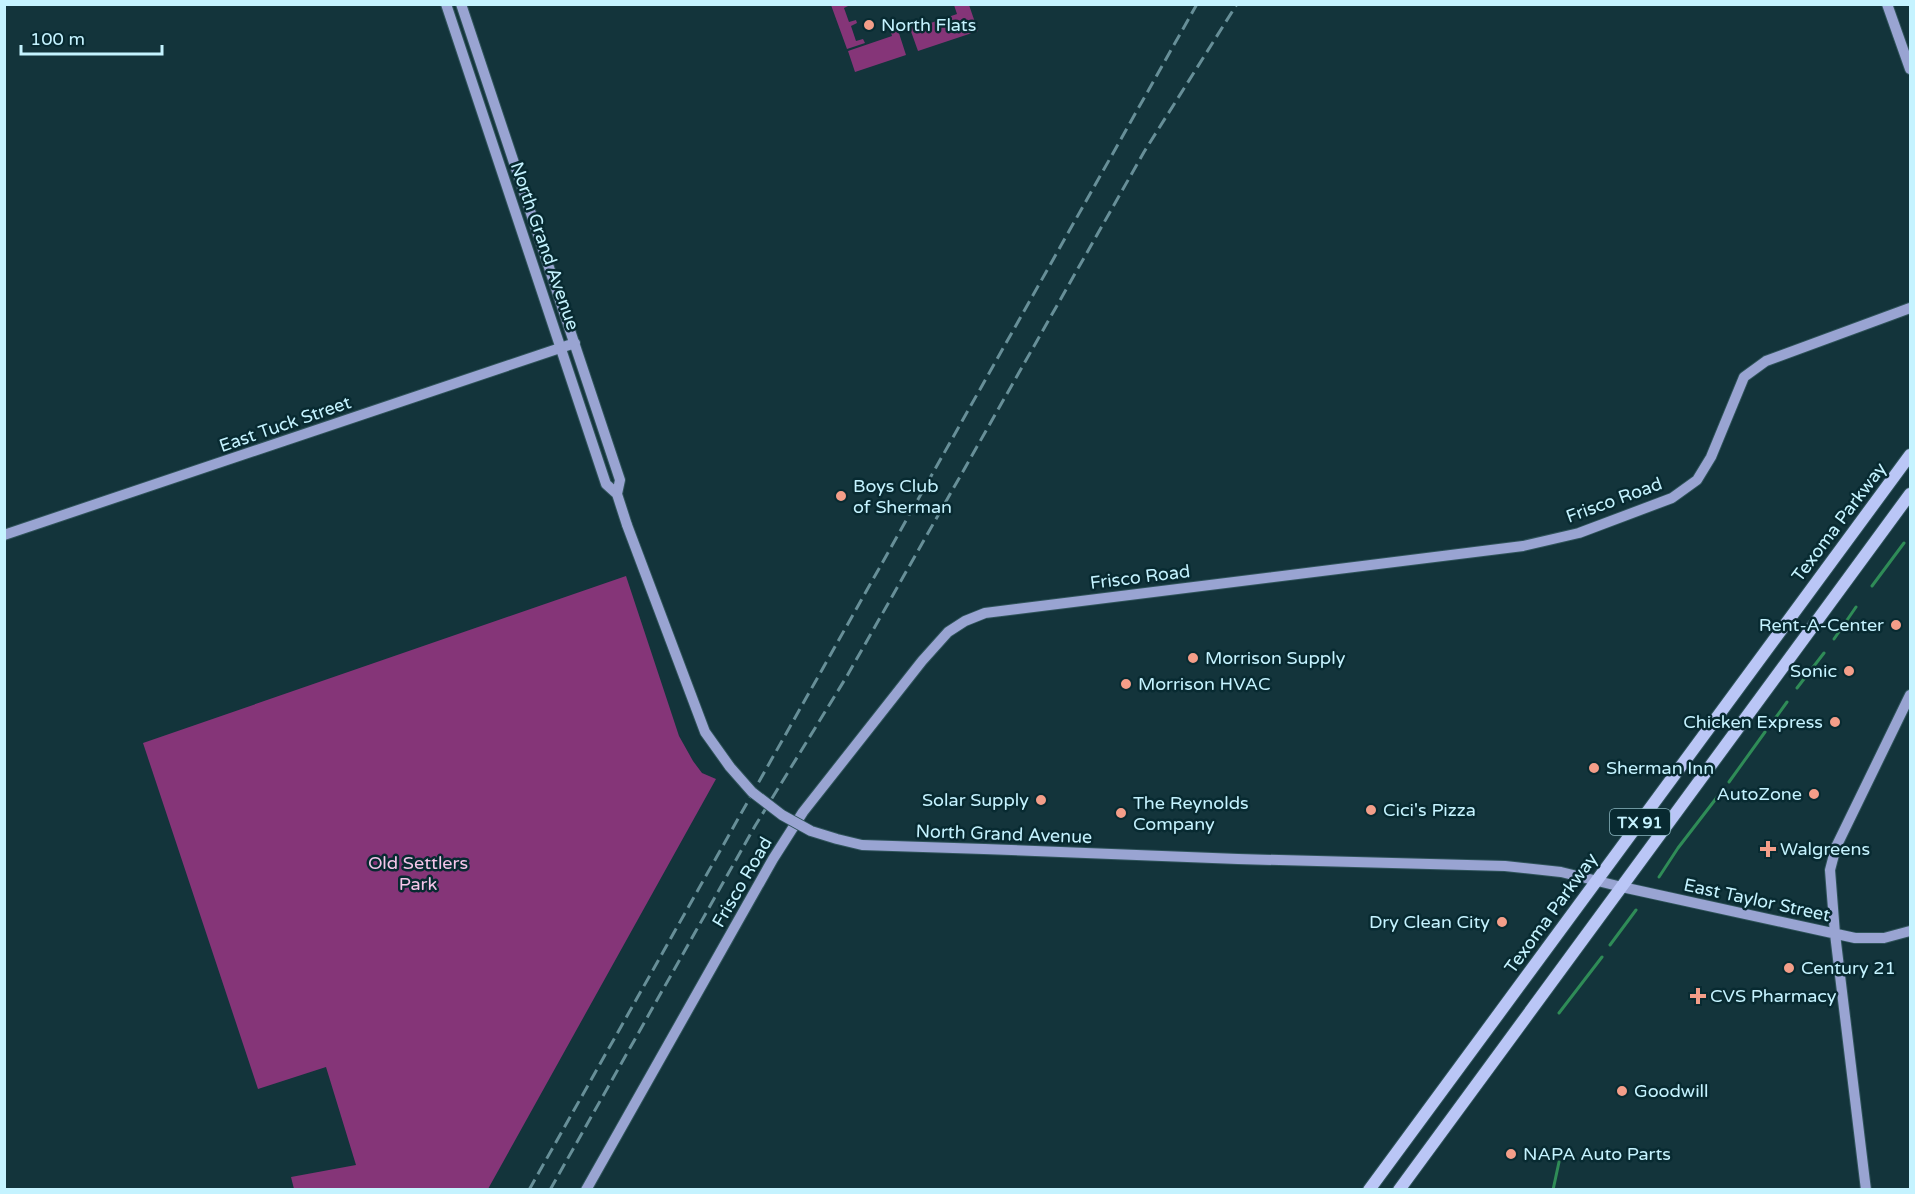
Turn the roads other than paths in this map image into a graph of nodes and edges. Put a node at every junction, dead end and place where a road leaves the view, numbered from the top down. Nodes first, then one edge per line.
1 (446, 4) edge
2 (461, 4) edge
3 (1887, 4) edge
4 (1911, 69) edge
5 (1911, 308) edge
6 (575, 343) junction
7 (562, 348) junction
8 (1911, 455) edge
9 (617, 494) junction
10 (1911, 494) edge
11 (4, 535) edge
12 (1911, 695) edge
13 (1598, 880) junction
14 (1622, 888) junction
15 (1911, 931) edge
16 (1835, 934) junction
17 (586, 1190) edge
18 (1369, 1190) edge
19 (1399, 1190) edge
20 (1866, 1190) edge

1 - 7 street, North Grand Avenue
2 - 6 street, North Grand Avenue
3 - 4 street
5 - 17 street, Frisco Road
6 - 7 street, East Tuck Street
6 - 9 street, North Grand Avenue
7 - 9 street, North Grand Avenue
7 - 11 street, East Tuck Street
8 - 13 main road, Texoma Parkway / TX 91
9 - 13 street, North Grand Avenue, bridge
10 - 14 main road, TX 91
12 - 16 street
13 - 14 street, East Taylor Street
13 - 18 main road, Texoma Parkway / TX 91
14 - 16 street, East Taylor Street
14 - 19 main road, TX 91
15 - 16 street, East Taylor Street
16 - 20 street

